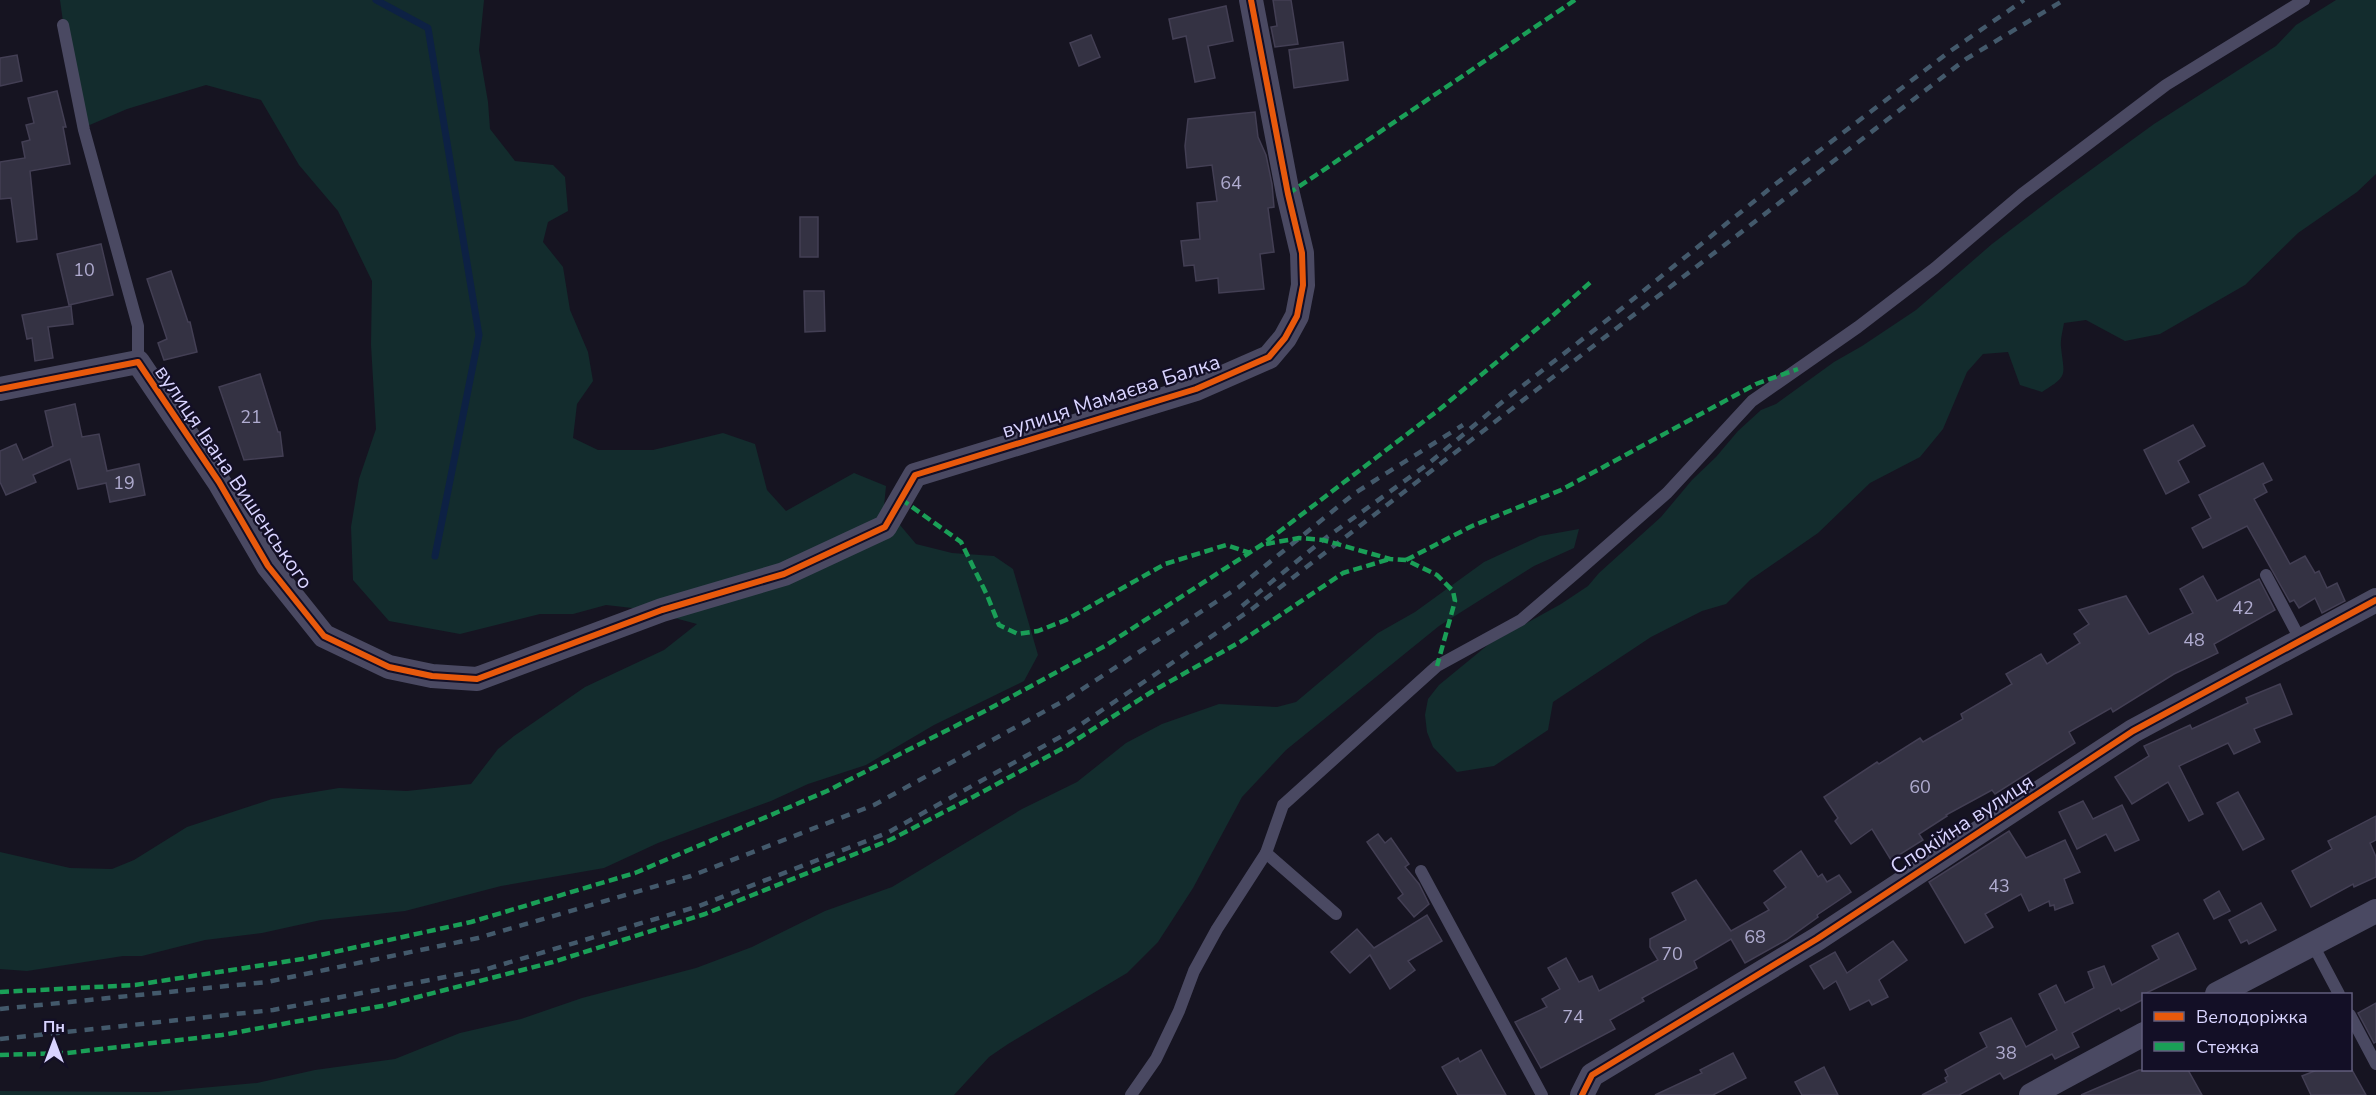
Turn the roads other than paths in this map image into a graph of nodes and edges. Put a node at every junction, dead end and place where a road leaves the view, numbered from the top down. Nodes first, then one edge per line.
1 (1251, 0) edge
2 (2304, 0) edge
3 (63, 25) dead end
4 (138, 362) junction
5 (0, 389) edge
6 (2266, 575) dead end
7 (2376, 600) edge
8 (324, 636) joint
9 (2300, 639) junction
10 (1266, 853) junction
11 (1421, 871) dead end
12 (2376, 910) edge
13 (1336, 914) dead end
14 (2312, 943) junction
15 (2219, 993) edge
16 (2338, 993) edge
17 (2352, 1019) edge
18 (2142, 1035) edge
19 (2376, 1064) edge
20 (1131, 1095) edge
21 (1542, 1095) edge
22 (1582, 1095) edge
23 (2031, 1095) edge

1 - 8 street, вулиця Мамаєва Балка
2 - 10 lane
3 - 4 lane
4 - 5 street, вулиця Івана Вишенського
4 - 8 street, вулиця Івана Вишенського
6 - 9 lane
7 - 9 street, Спокійна вулиця
9 - 22 street, Спокійна вулиця
10 - 13 lane
10 - 20 lane
11 - 21 lane
12 - 14 street
14 - 15 street
14 - 16 lane
17 - 19 lane
18 - 23 street

